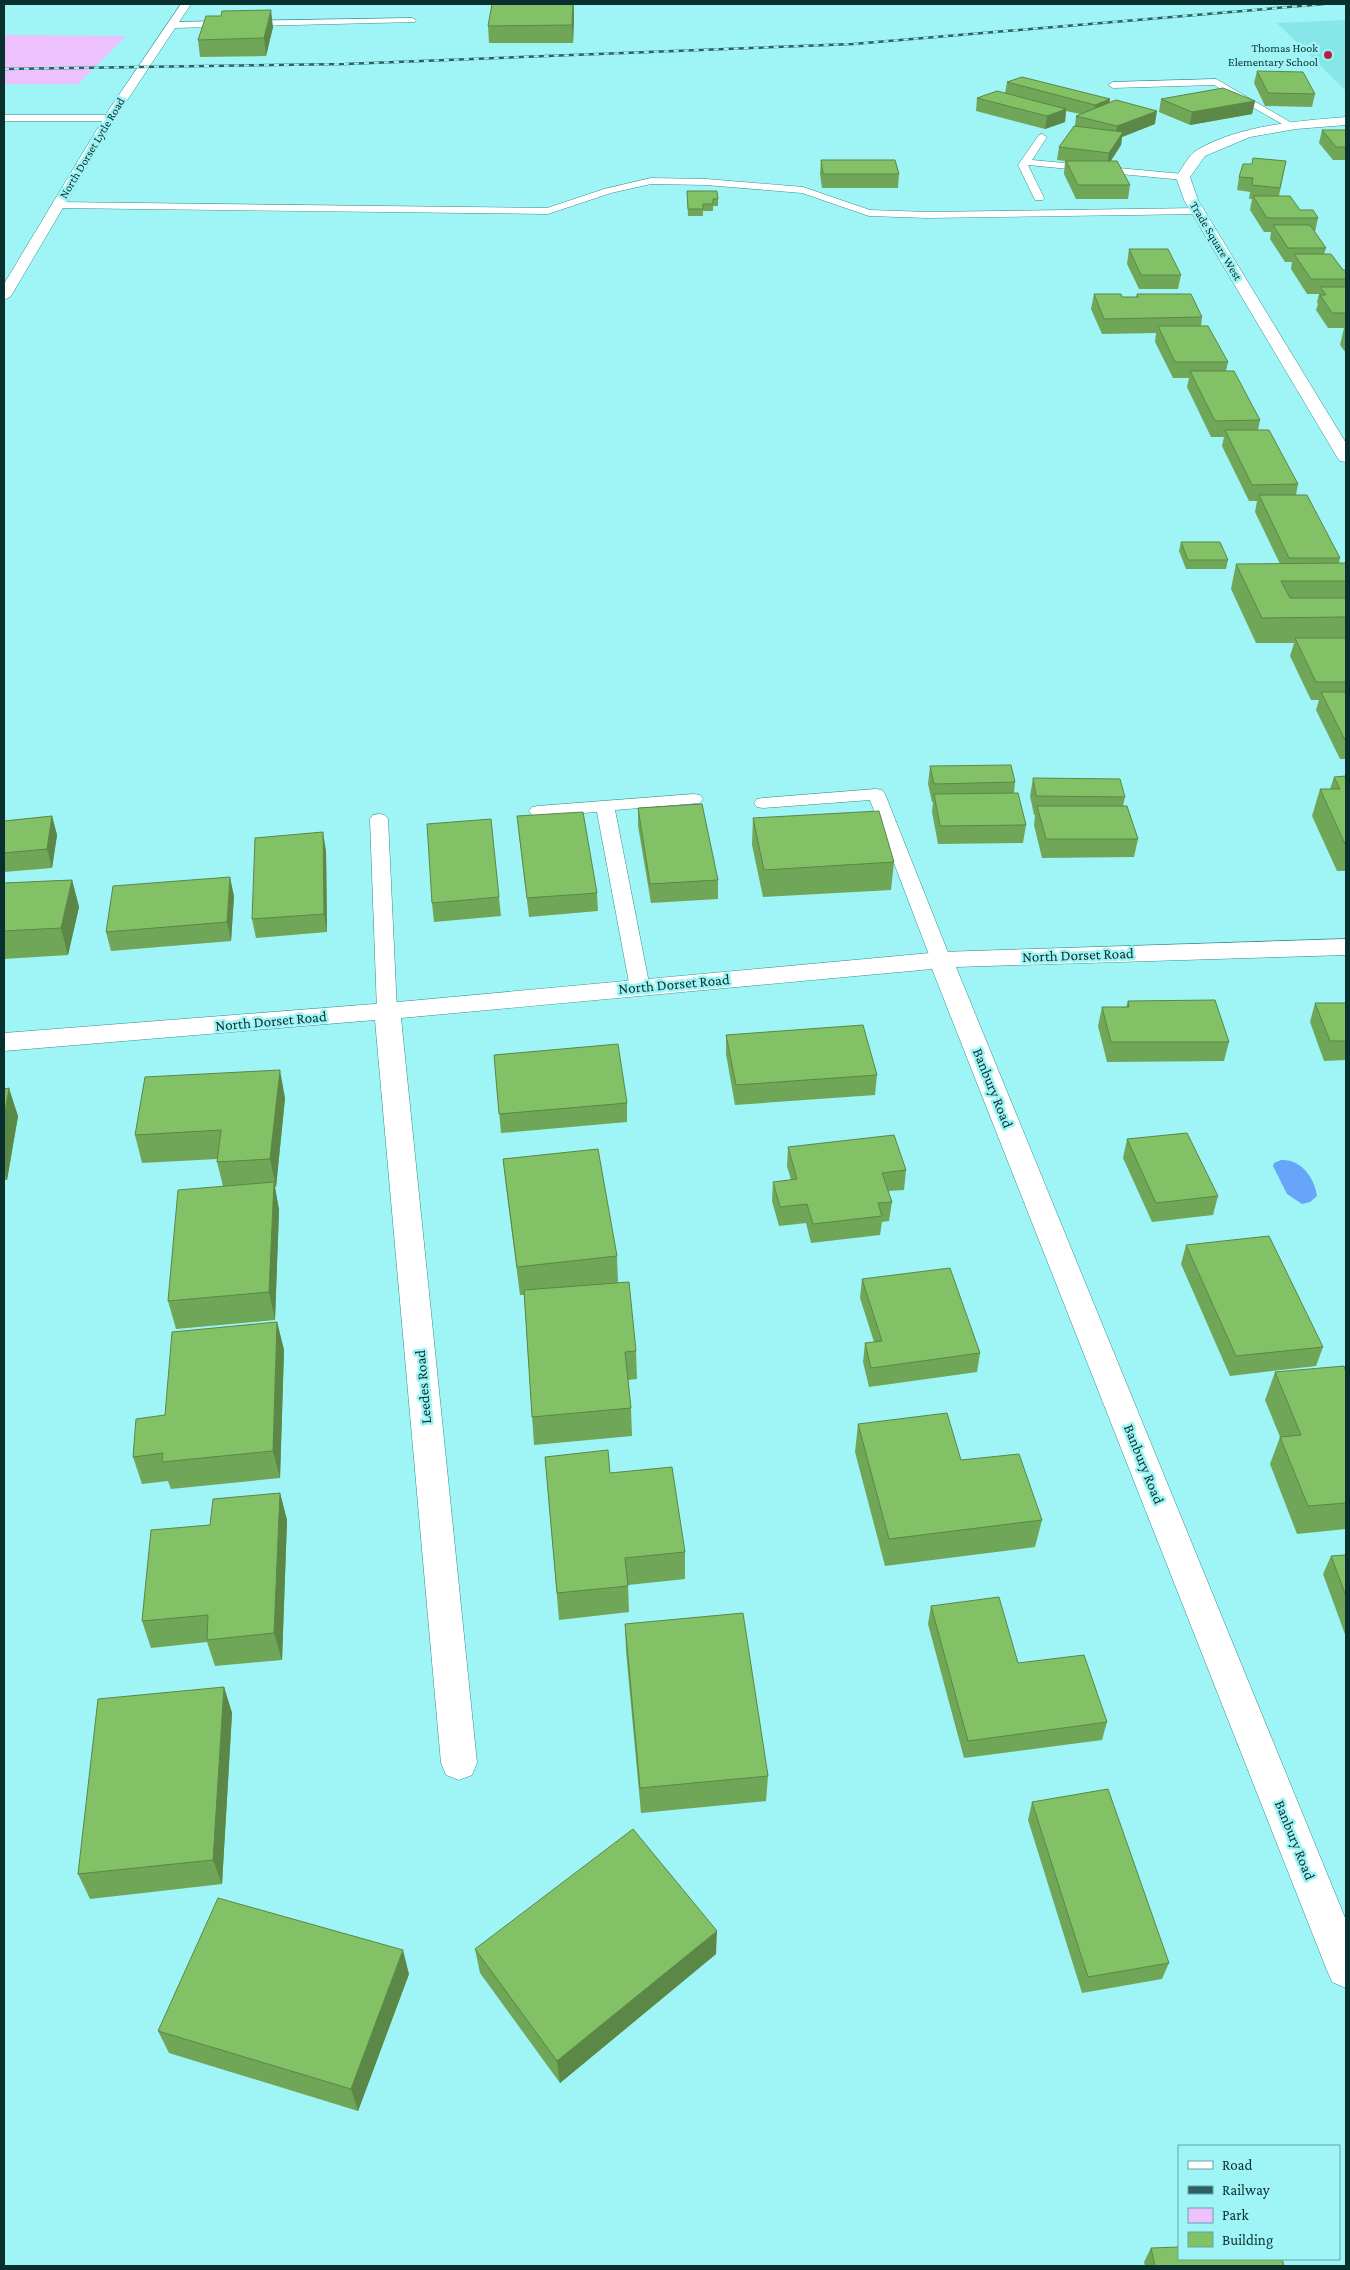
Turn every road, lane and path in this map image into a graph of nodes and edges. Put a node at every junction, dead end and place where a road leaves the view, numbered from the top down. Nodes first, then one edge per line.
1 (186, 4) edge
2 (412, 20) dead end
3 (172, 25) junction
4 (1113, 85) dead end
5 (4, 118) edge
6 (110, 118) junction
7 (1346, 121) edge
8 (1292, 126) junction
9 (1042, 137) edge
10 (1026, 162) junction
11 (1183, 176) junction
12 (1039, 198) dead end
13 (58, 205) junction
14 (1198, 211) junction
15 (4, 296) edge
16 (1346, 457) edge
17 (694, 800) dead end
18 (763, 803) dead end
19 (605, 806) junction
20 (538, 811) dead end
21 (379, 819) dead end
22 (1346, 947) edge
23 (941, 960) junction
24 (640, 988) junction
25 (387, 1011) junction
26 (4, 1042) edge
27 (459, 1763) dead end
28 (1346, 1968) edge

1 - 3 street, North Dorset Lytle Road
2 - 3 lane
3 - 6 street, North Dorset Lytle Road
4 - 8 lane
5 - 6 lane
6 - 13 street, North Dorset Lytle Road
7 - 8 street
8 - 11 street
9 - 10 lane
10 - 11 lane
10 - 12 lane
11 - 14 street, Trade Square West
13 - 14 lane
13 - 15 street, North Dorset Lytle Road
14 - 16 street, Trade Square West
17 - 19 lane
18 - 23 lane
19 - 20 lane
19 - 24 lane
21 - 25 lane
22 - 23 street, North Dorset Road
23 - 24 street, North Dorset Road
23 - 28 street, Banbury Road
24 - 25 street, North Dorset Road
25 - 26 street, North Dorset Road
25 - 27 street, Leedes Road

